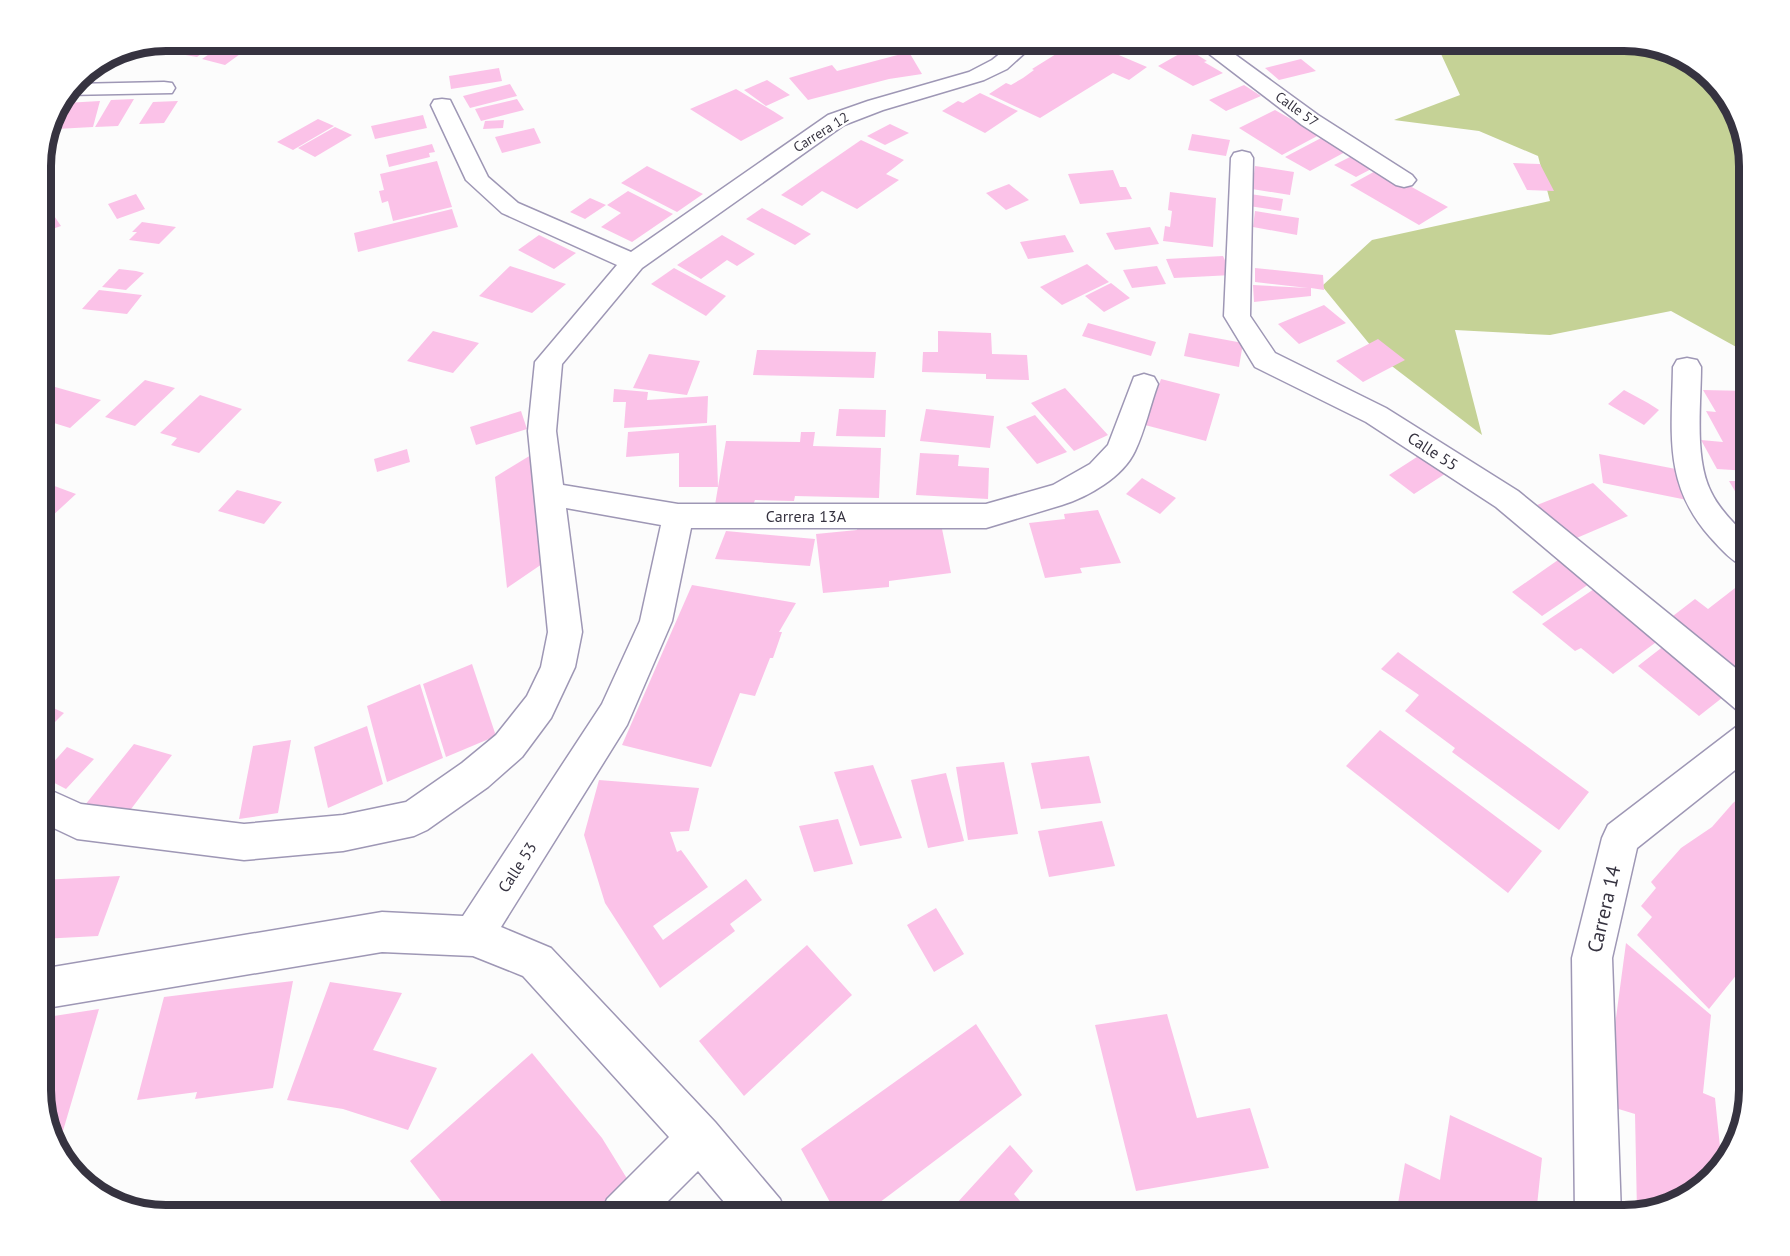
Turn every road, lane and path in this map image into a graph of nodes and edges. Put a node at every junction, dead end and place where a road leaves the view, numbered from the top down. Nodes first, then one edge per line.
1 (1014, 51) edge
2 (1219, 51) edge
3 (164, 88) dead end
4 (81, 90) edge
5 (442, 105) dead end
6 (1242, 158) dead end
7 (1404, 180) dead end
8 (633, 262) junction
9 (1687, 367) dead end
10 (1144, 384) dead end
11 (549, 494) junction
12 (678, 516) junction
13 (1739, 548) edge
14 (1739, 691) edge
15 (1739, 746) edge
16 (51, 808) edge
17 (473, 936) junction
18 (51, 987) edge
19 (699, 1138) junction
20 (633, 1205) edge
21 (756, 1205) edge
22 (1598, 1205) edge

1 - 8 street, Carrera 12
2 - 7 street, Calle 57
3 - 4 street
5 - 8 street
6 - 14 street, Calle 55
8 - 11 street, Carrera 12
9 - 13 street
10 - 12 street, Carrera 13A
11 - 12 street, Carrera 13A
11 - 16 street, Carrera 12
12 - 17 street, Calle 53
15 - 22 street, Carrera 14
17 - 18 street
17 - 19 street
19 - 20 street
19 - 21 street

